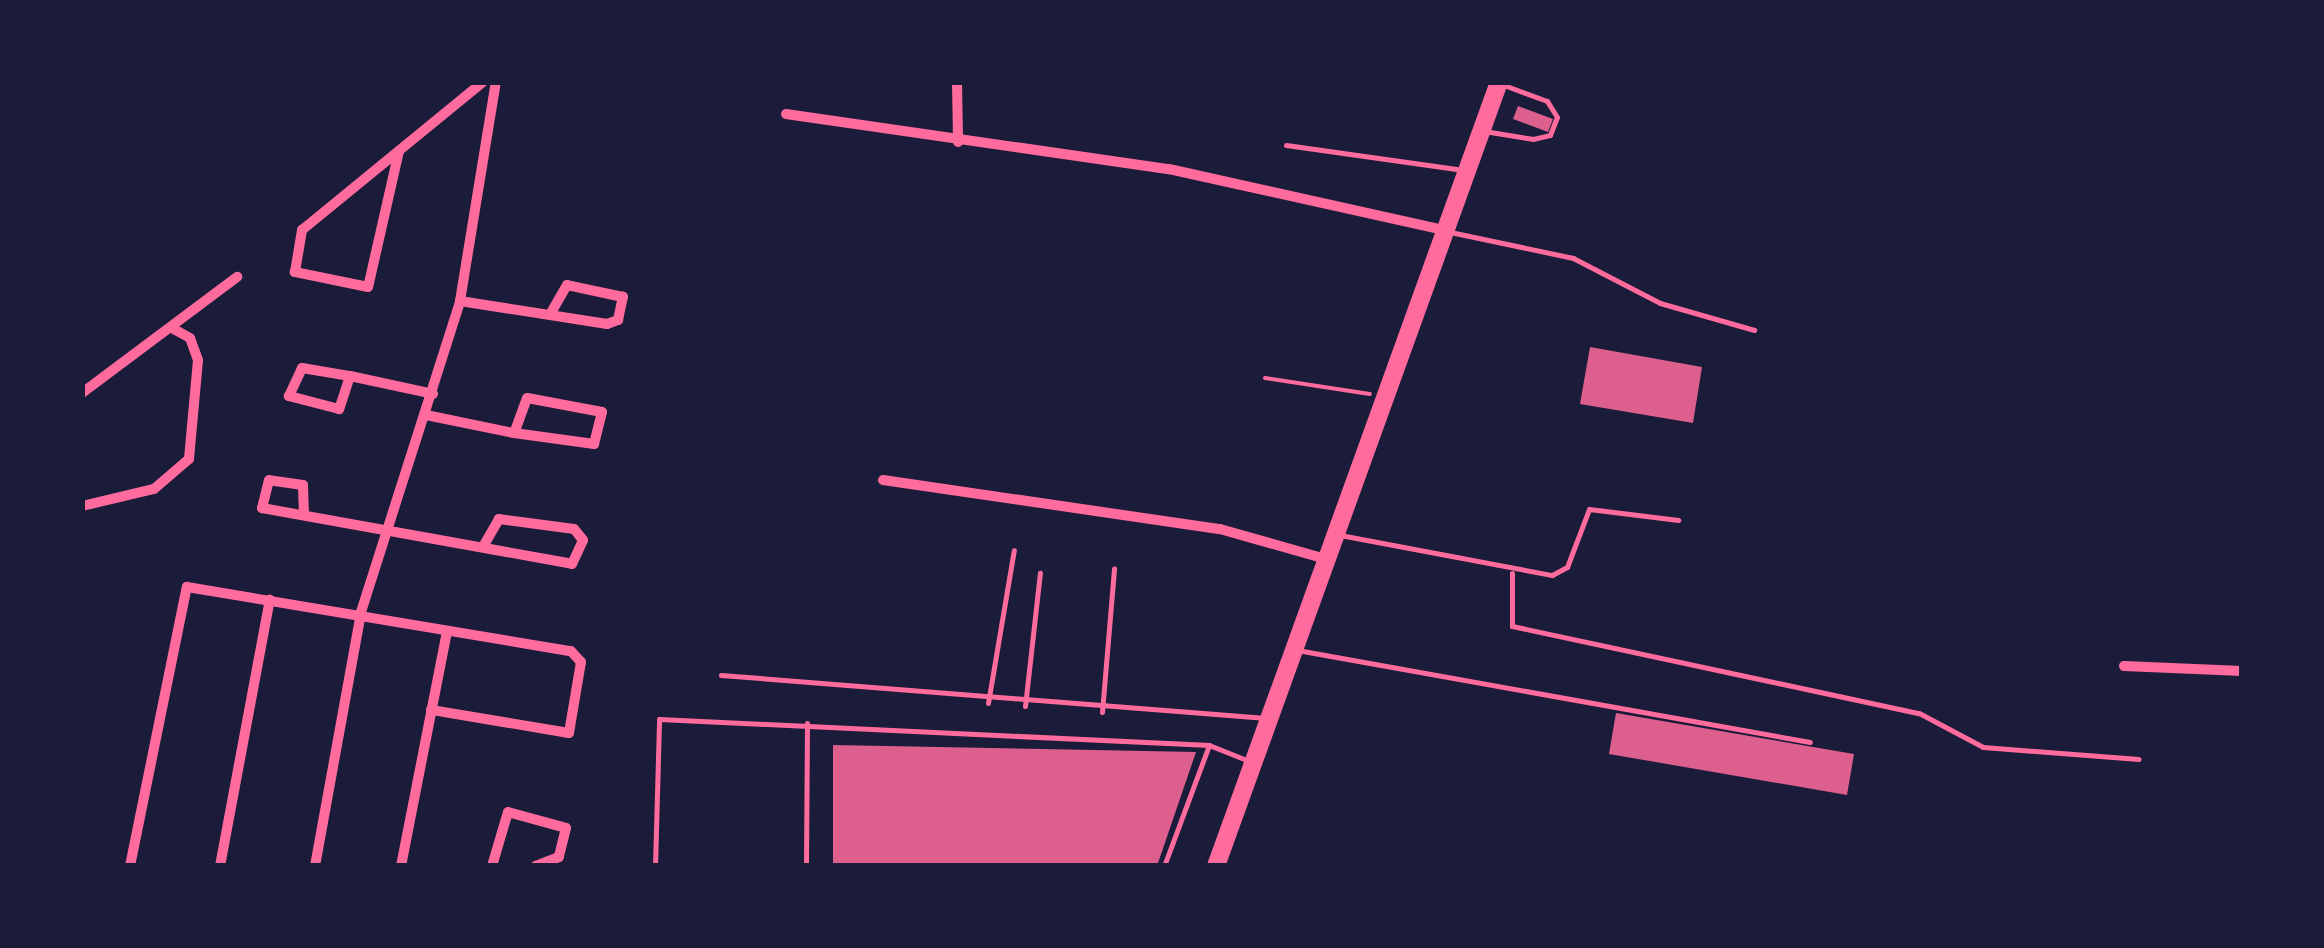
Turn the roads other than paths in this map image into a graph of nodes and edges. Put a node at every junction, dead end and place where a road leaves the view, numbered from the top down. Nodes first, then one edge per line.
1 (483, 82) edge
2 (496, 82) edge
3 (957, 82) edge
4 (1499, 83) edge
5 (786, 114) dead end
6 (1482, 130) junction
7 (958, 142) junction
8 (1286, 145) dead end
9 (399, 151) junction
10 (1468, 170) junction
11 (1444, 230) junction
12 (237, 277) dead end
13 (460, 301) junction
14 (550, 314) junction
15 (172, 328) junction
16 (1754, 330) dead end
17 (350, 376) junction
18 (82, 393) edge
19 (432, 394) junction
20 (426, 414) junction
21 (514, 433) junction
22 (883, 480) dead end
23 (82, 506) edge
24 (304, 516) junction
25 (1678, 520) dead end
26 (388, 532) junction
27 (1335, 534) junction
28 (483, 546) junction
29 (1014, 550) dead end
30 (1326, 560) junction
31 (1114, 568) dead end
32 (1040, 573) dead end
33 (1512, 574) junction
34 (270, 600) junction
35 (360, 612) junction
36 (447, 631) junction
37 (1294, 650) junction
38 (2124, 666) dead end
39 (2242, 671) edge
40 (720, 675) dead end
41 (988, 703) junction
42 (1025, 706) junction
43 (431, 710) junction
44 (1102, 712) junction
45 (1269, 718) junction
46 (807, 723) junction
47 (1810, 742) dead end
48 (1209, 745) junction
49 (2139, 759) dead end
50 (1252, 762) junction
51 (130, 866) edge
52 (220, 866) edge
53 (315, 866) edge
54 (402, 866) edge
55 (492, 866) edge
56 (536, 866) edge
57 (654, 866) edge
58 (806, 866) edge
59 (1164, 866) edge
60 (1216, 866) edge

1 - 9 street
2 - 13 street
3 - 7 street
4 - 6 main road
4 - 6 lane
5 - 7 street
6 - 10 main road
7 - 11 street
8 - 10 lane
9 - 9 street
10 - 11 main road
11 - 16 lane
11 - 27 main road
12 - 15 street
13 - 14 street
13 - 19 street
14 - 14 street
15 - 18 street
15 - 23 street
17 - 17 street
17 - 19 street
19 - 20 street
20 - 21 street
20 - 26 street
21 - 21 street
22 - 30 street
24 - 24 street
24 - 26 street
25 - 33 lane
26 - 28 street
26 - 35 street
27 - 30 main road
27 - 33 lane
28 - 28 street
29 - 41 lane
30 - 37 main road
31 - 44 lane
32 - 42 lane
33 - 49 lane
34 - 35 street
34 - 51 street
34 - 52 street
35 - 36 street
35 - 53 street
36 - 43 street
36 - 43 street
37 - 45 main road
37 - 47 lane
38 - 39 street
40 - 41 lane
41 - 42 lane
42 - 44 lane
43 - 54 street
44 - 45 lane
45 - 50 main road
46 - 48 lane
46 - 57 lane
46 - 58 lane
48 - 50 lane
48 - 59 lane
50 - 60 main road
55 - 56 street

